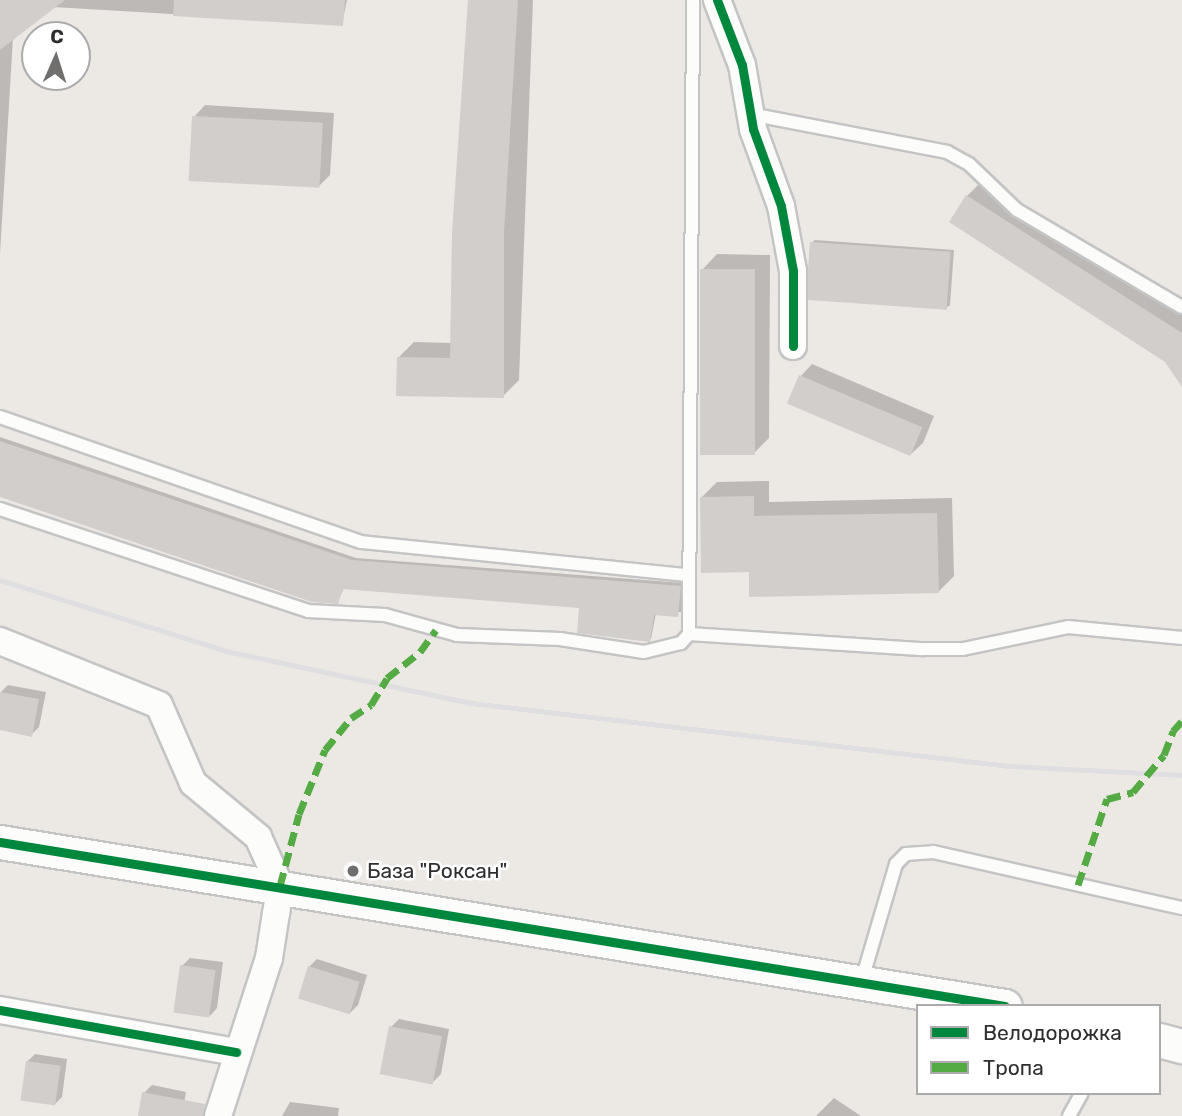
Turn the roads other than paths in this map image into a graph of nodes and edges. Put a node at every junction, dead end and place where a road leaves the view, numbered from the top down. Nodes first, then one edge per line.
1 (693, 0) edge
2 (717, 0) edge
3 (750, 114) junction
4 (1182, 307) edge
5 (793, 346) dead end
6 (0, 417) edge
7 (0, 509) edge
8 (688, 575) junction
9 (689, 634) junction
10 (1182, 638) edge
11 (0, 641) edge
12 (0, 842) edge
13 (280, 886) junction
14 (1182, 908) edge
15 (861, 983) junction
16 (992, 1004) edge
17 (0, 1010) edge
18 (1161, 1041) edge
19 (1182, 1046) edge
20 (236, 1052) junction
21 (1081, 1095) edge
22 (218, 1116) edge
23 (1069, 1116) edge

1 - 8 lane
2 - 3 street
3 - 4 lane
3 - 5 street
6 - 8 lane
7 - 9 lane
8 - 9 lane
9 - 10 lane
11 - 13 street
12 - 13 street
13 - 15 street
13 - 20 street
14 - 15 lane
15 - 16 street
17 - 20 street
18 - 19 street
20 - 22 street
21 - 23 lane

